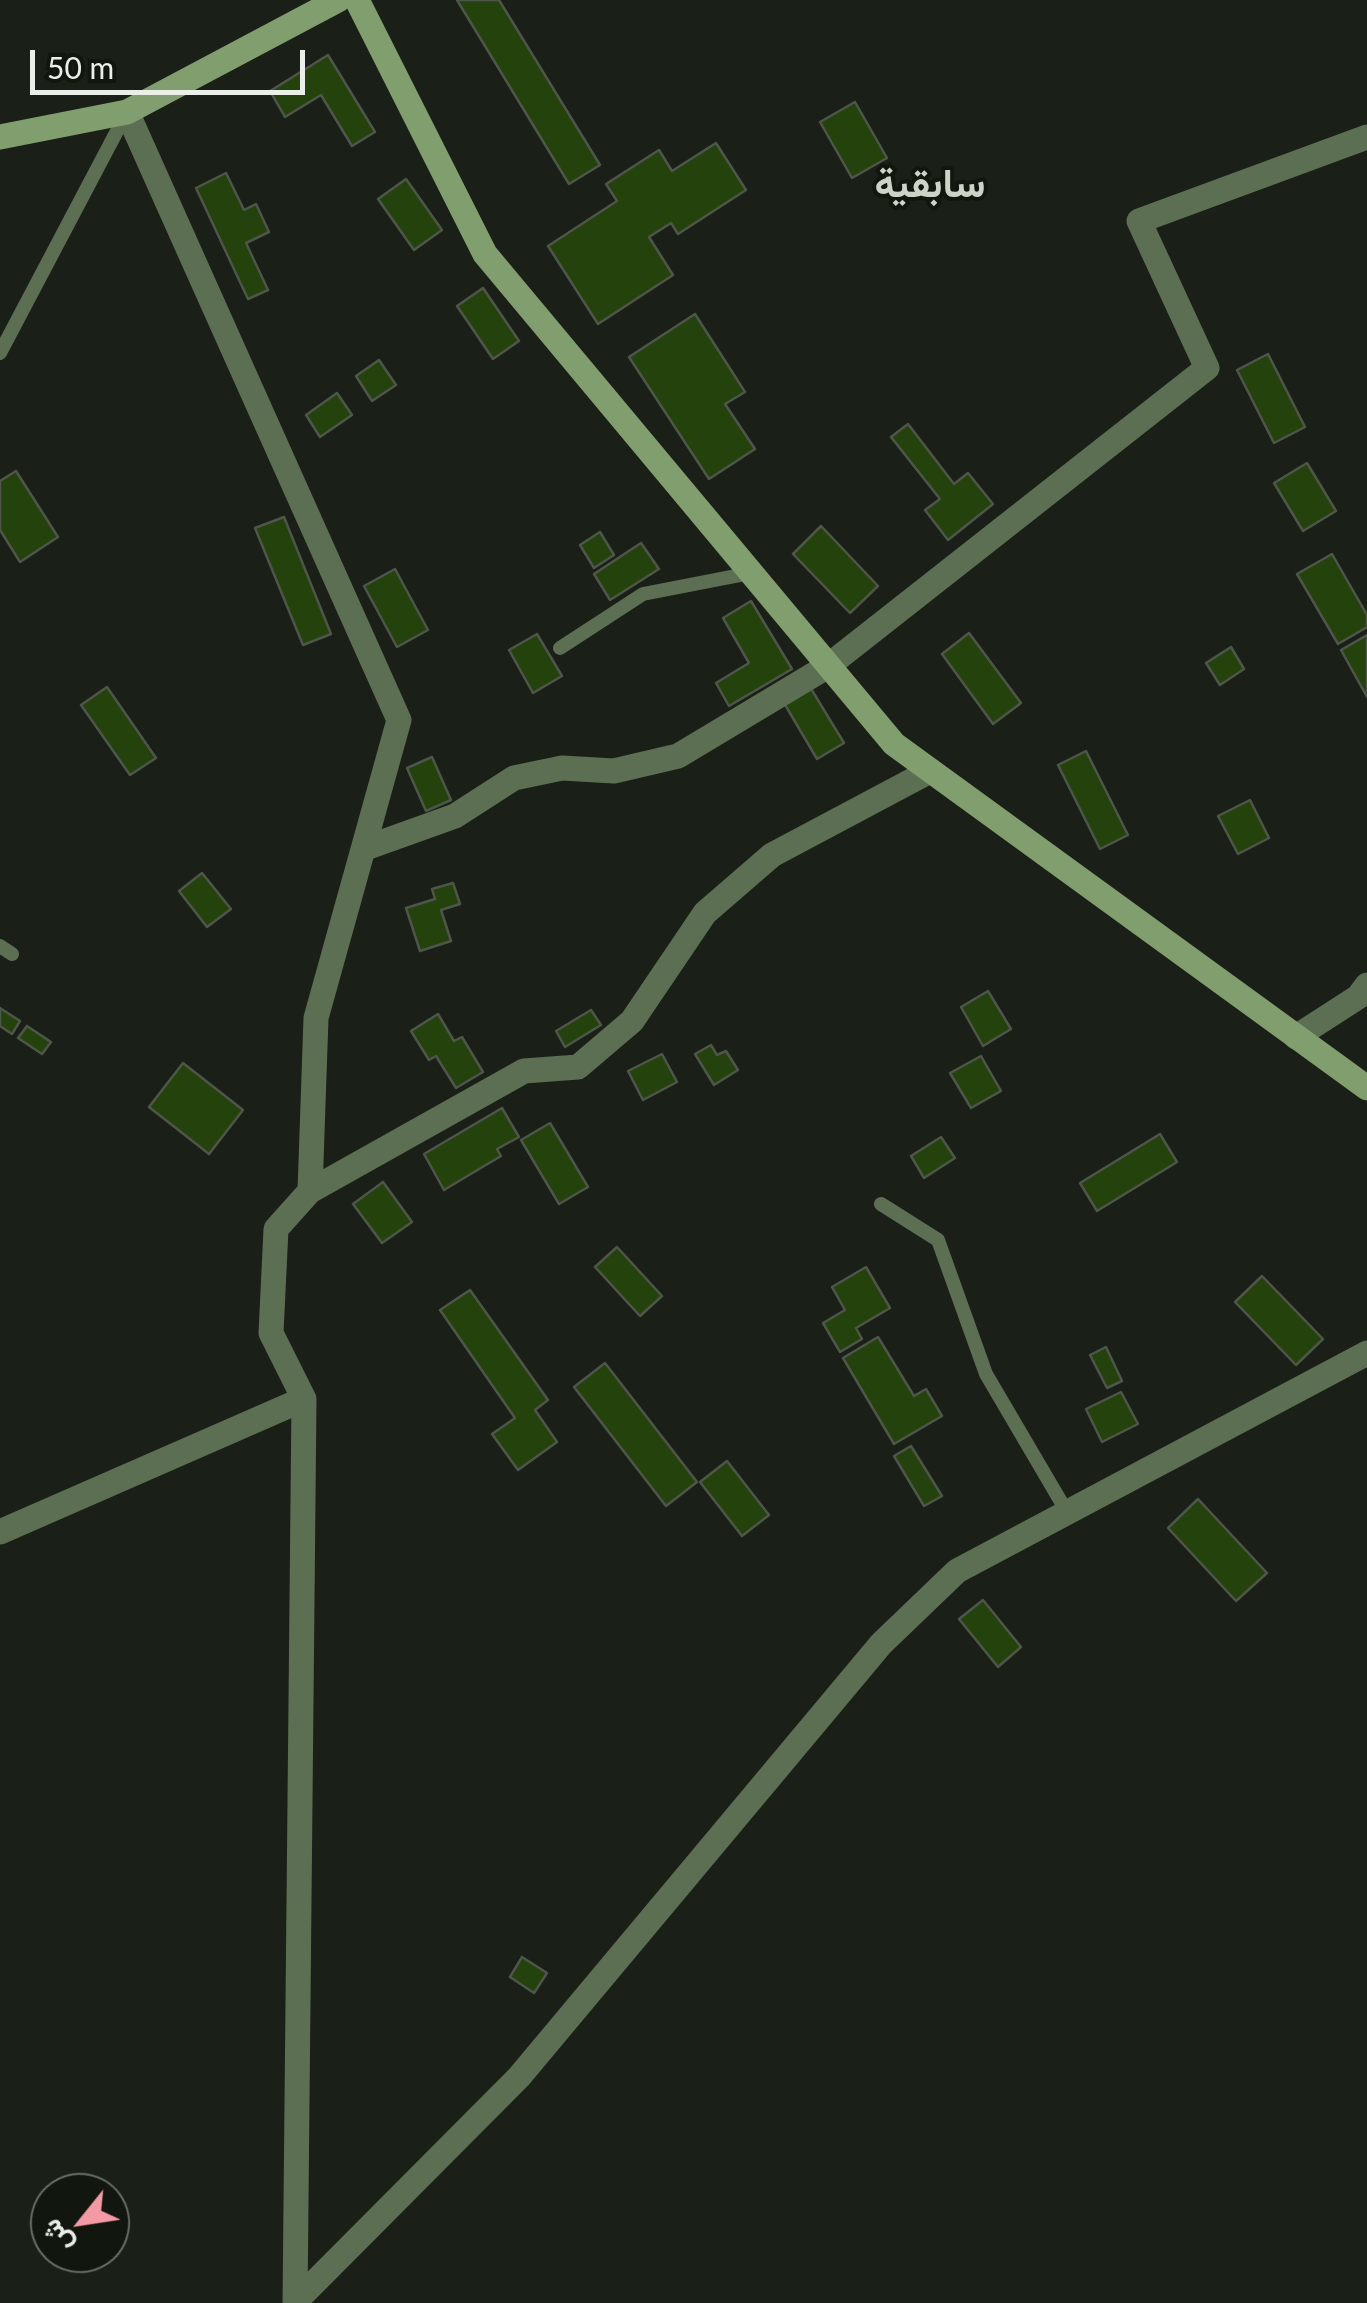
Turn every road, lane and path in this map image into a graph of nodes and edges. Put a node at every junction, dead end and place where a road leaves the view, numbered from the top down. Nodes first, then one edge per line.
1 (338, 0) edge
2 (357, 0) edge
3 (127, 112) junction
4 (1367, 137) edge
5 (0, 138) edge
6 (0, 353) edge
7 (751, 573) junction
8 (560, 648) dead end
9 (828, 666) junction
10 (930, 770) junction
11 (363, 849) junction
12 (1367, 985) edge
13 (1296, 1037) junction
14 (1367, 1088) edge
15 (310, 1191) junction
16 (881, 1204) dead end
17 (1367, 1353) edge
18 (304, 1398) junction
19 (1066, 1512) junction
20 (0, 1532) edge
21 (296, 2302) edge

1 - 3 street
2 - 7 street
3 - 5 street
3 - 6 lane
3 - 11 street
4 - 9 street
7 - 8 lane
7 - 9 street
9 - 10 street
9 - 11 street
10 - 13 street
10 - 15 street
11 - 15 street
12 - 13 street
13 - 14 street
15 - 18 street
16 - 19 lane
17 - 19 street
18 - 20 street
18 - 21 street
19 - 21 street

